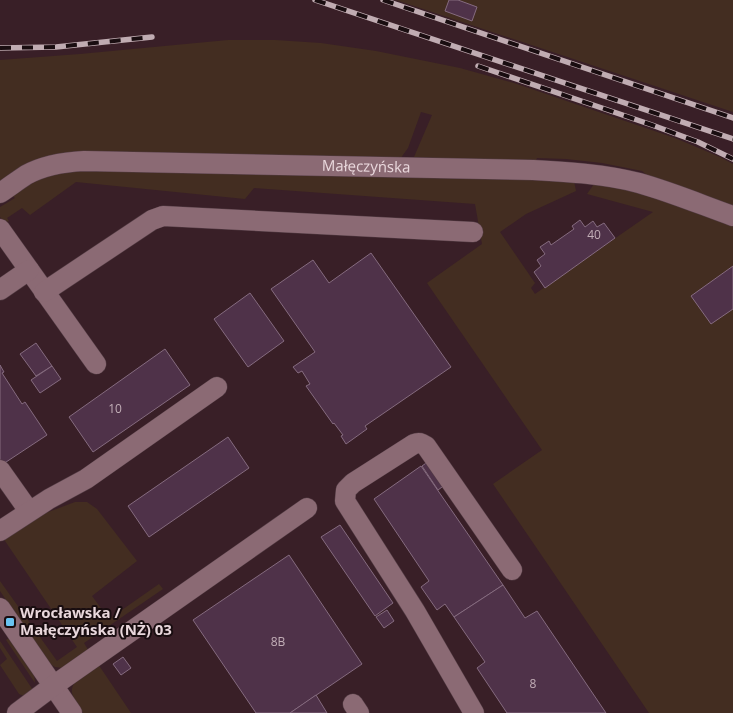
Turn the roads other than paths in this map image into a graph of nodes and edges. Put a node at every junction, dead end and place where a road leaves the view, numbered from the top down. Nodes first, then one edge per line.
1 (0, 193) edge
2 (733, 216) edge
3 (0, 228) edge
4 (473, 232) dead end
5 (29, 270) junction
6 (0, 290) edge
7 (44, 292) junction
8 (96, 364) dead end
9 (218, 387) dead end
10 (0, 470) edge
11 (307, 508) dead end
12 (29, 511) junction
13 (0, 531) edge
14 (512, 570) dead end
15 (0, 608) edge
16 (53, 686) junction
17 (17, 713) edge
18 (72, 713) edge
19 (474, 713) edge

1 - 2 street, Małęczyńska
3 - 5 street
4 - 7 street
5 - 6 street
5 - 7 street
7 - 8 street
9 - 12 street
10 - 12 street
11 - 16 street
12 - 13 street
14 - 19 street
15 - 16 street
16 - 17 street
16 - 18 street

